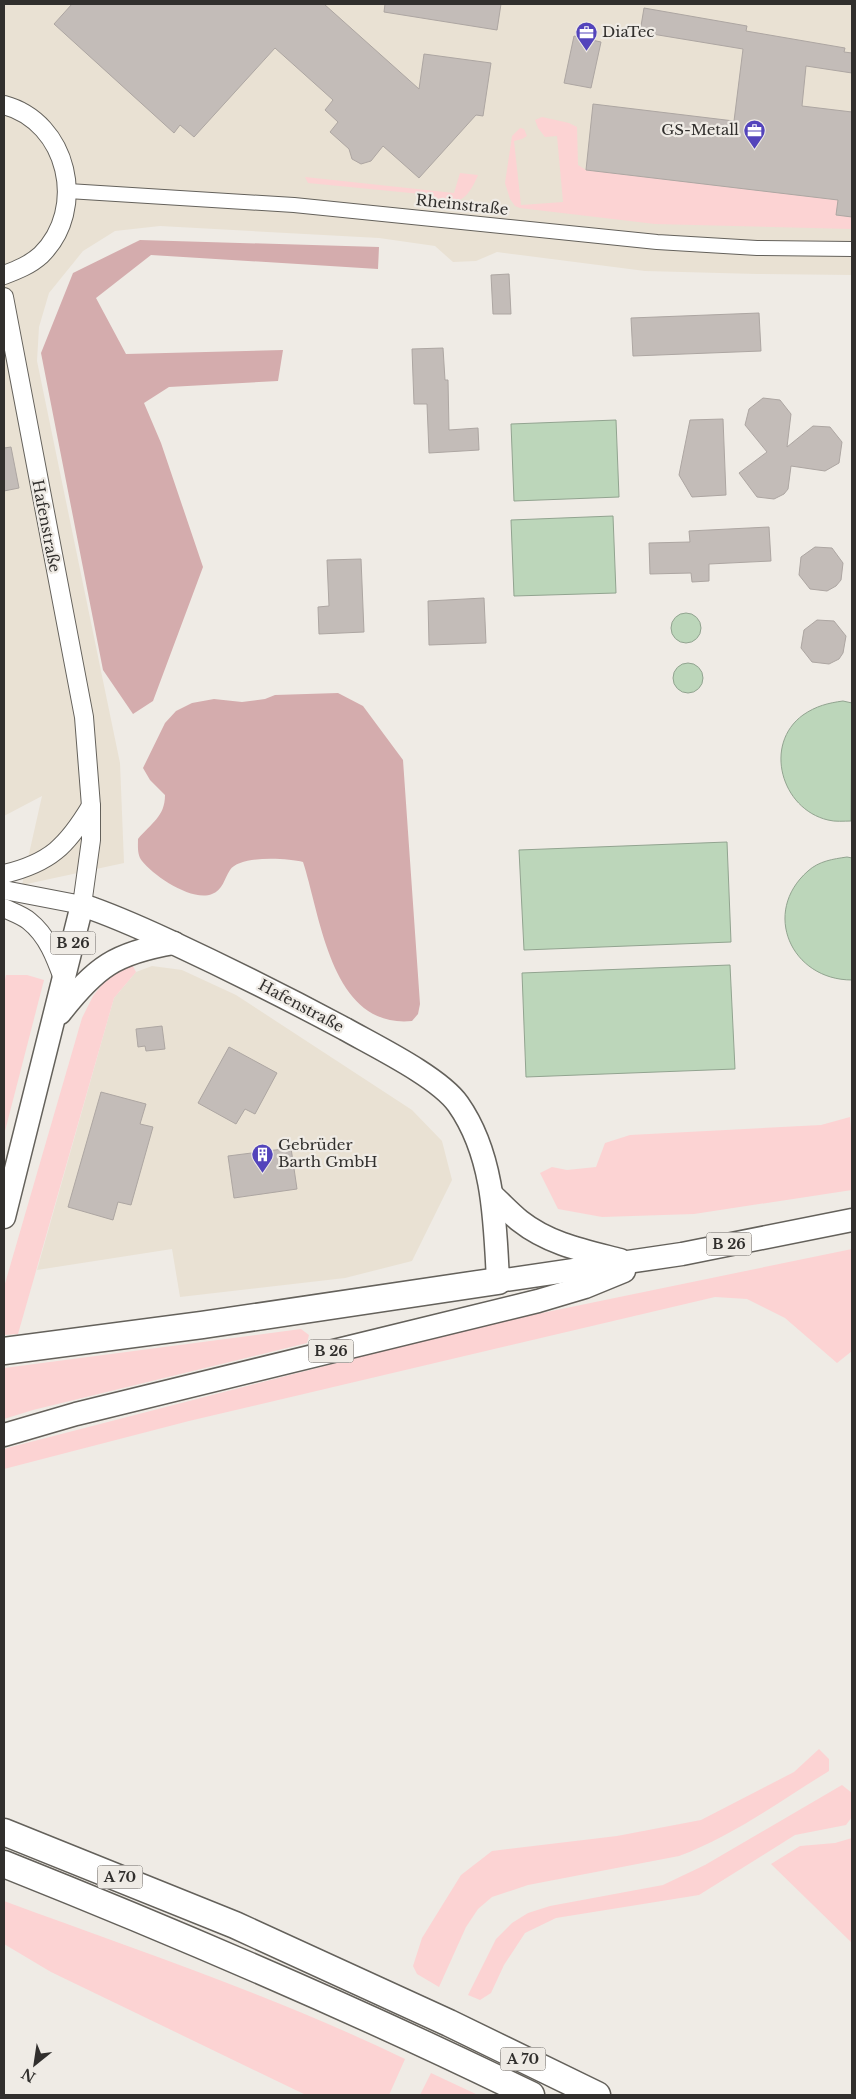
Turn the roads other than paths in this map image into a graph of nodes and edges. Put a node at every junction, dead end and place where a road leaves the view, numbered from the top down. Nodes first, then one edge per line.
1 (4, 105) edge
2 (68, 191) junction
3 (852, 248) edge
4 (4, 275) edge
5 (4, 297) edge
6 (91, 806) junction
7 (4, 874) edge
8 (4, 890) edge
9 (82, 905) junction
10 (4, 908) edge
11 (174, 944) junction
12 (64, 981) junction
13 (54, 1020) junction
14 (492, 1195) junction
15 (4, 1217) edge
16 (852, 1220) edge
17 (655, 1258) junction
18 (628, 1262) junction
19 (498, 1282) junction
20 (4, 1351) edge
21 (4, 1435) edge
22 (4, 1832) edge
23 (4, 1864) edge
24 (531, 2095) edge
25 (597, 2095) edge

1 - 2 street
2 - 3 street, Rheinstraße
2 - 4 street
5 - 6 street, Hafenstraße
6 - 7 street
6 - 9 street, Hafenstraße
8 - 9 street
9 - 11 main road, Hafenstraße
9 - 12 main road, B 26
10 - 12 street
11 - 13 main road
11 - 14 main road, Hafenstraße
12 - 13 main road, B 26
13 - 15 main road, B 26
14 - 18 main road
14 - 19 main road, Hafenstraße
16 - 17 main road, B 26
17 - 18 main road, B 26
17 - 21 main road, B 26
18 - 19 main road, B 26
19 - 20 highway
22 - 25 highway, A 70
23 - 24 highway, A 70

